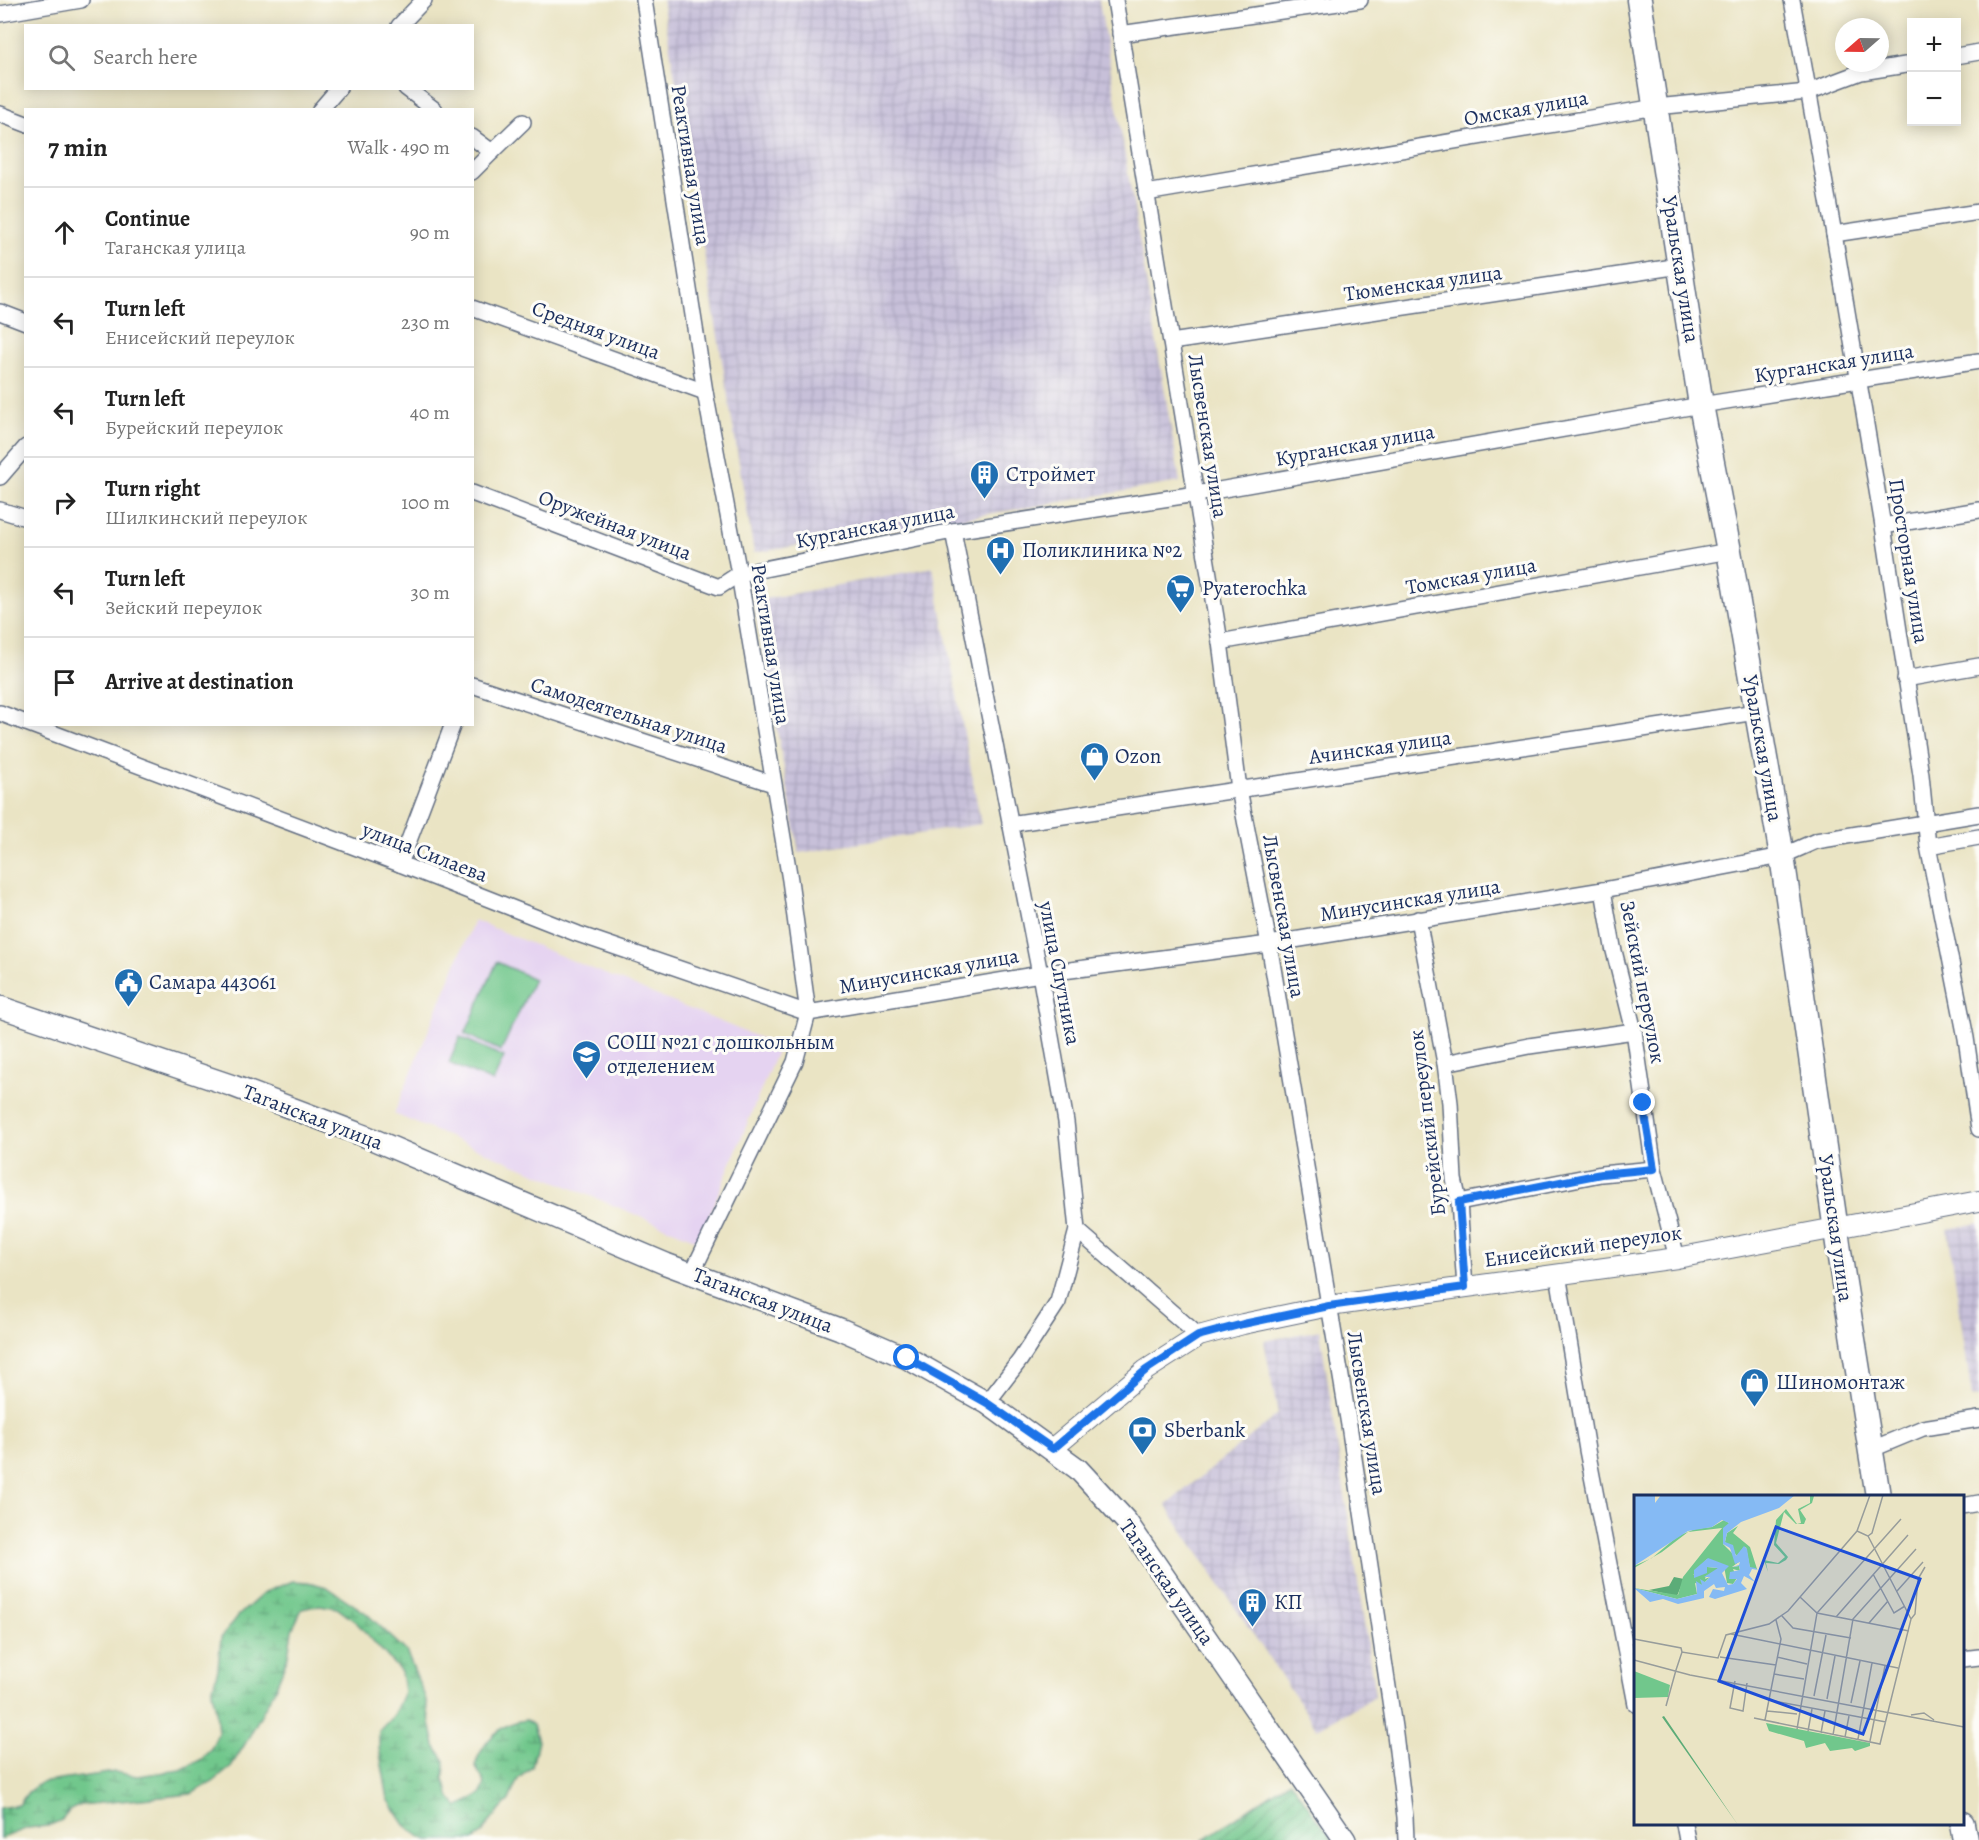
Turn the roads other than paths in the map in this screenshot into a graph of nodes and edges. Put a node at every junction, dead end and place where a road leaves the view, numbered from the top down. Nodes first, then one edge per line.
1 (81, 0) edge
2 (424, 0) edge
3 (644, 0) edge
4 (1115, 0) edge
5 (1360, 0) edge
6 (1639, 0) edge
7 (1792, 0) edge
8 (0, 15) edge
9 (401, 24) edge
10 (1120, 34) junction
11 (1979, 52) edge
12 (1961, 55) edge
13 (1907, 65) edge
14 (337, 90) edge
15 (409, 90) edge
16 (1808, 92) junction
17 (1656, 107) junction
18 (322, 108) edge
19 (432, 108) edge
20 (0, 114) edge
21 (523, 122) dead end
22 (24, 123) edge
23 (474, 138) edge
24 (492, 152) junction
25 (474, 170) edge
26 (1146, 193) junction
27 (1979, 212) edge
28 (1834, 234) junction
29 (1680, 266) junction
30 (474, 309) edge
31 (0, 312) edge
32 (24, 321) edge
33 (1171, 342) junction
34 (1979, 361) edge
35 (1858, 380) junction
36 (705, 392) junction
37 (1701, 405) junction
38 (24, 449) edge
39 (0, 477) edge
40 (474, 494) edge
41 (1196, 494) junction
42 (0, 510) edge
43 (1979, 510) edge
44 (24, 517) edge
45 (1883, 526) junction
46 (953, 531) junction
47 (1729, 551) junction
48 (739, 574) junction
49 (1220, 642) junction
50 (1979, 666) edge
51 (1905, 679) junction
52 (474, 686) edge
53 (1756, 712) junction
54 (0, 713) edge
55 (24, 723) edge
56 (32, 726) edge
57 (452, 726) edge
58 (773, 784) junction
59 (1239, 789) junction
60 (1979, 814) edge
61 (1924, 823) junction
62 (1010, 824) junction
63 (1979, 837) edge
64 (1928, 846) junction
65 (1782, 856) junction
66 (400, 864) junction
67 (1603, 890) junction
68 (1418, 919) junction
69 (1269, 944) junction
70 (1040, 974) junction
71 (0, 1006) edge
72 (808, 1013) junction
73 (1634, 1032) junction
74 (1444, 1063) junction
75 (1979, 1129) edge
76 (1654, 1169) junction
77 (1979, 1201) edge
78 (1459, 1202) junction
79 (1835, 1227) junction
80 (1077, 1230) junction
81 (1677, 1258) junction
82 (692, 1273) junction
83 (1558, 1274) junction
84 (1465, 1287) junction
85 (1329, 1306) junction
86 (1198, 1336) junction
87 (987, 1403) junction
88 (1979, 1419) edge
89 (1053, 1449) junction
90 (1870, 1450) junction
91 (1878, 1495) edge
92 (1979, 1503) edge
93 (1964, 1506) edge
94 (1979, 1657) edge
95 (1964, 1659) edge
96 (1634, 1699) edge
97 (1684, 1825) edge
98 (1962, 1825) edge
99 (1345, 1840) edge
100 (1406, 1840) edge
101 (1688, 1840) edge
102 (1965, 1840) edge

1 - 8 street
2 - 9 street
3 - 36 street, Реактивная улица
4 - 10 street, Лысвенская улица
5 - 10 street
6 - 17 main road, Уральская улица
7 - 16 street, Просторная улица
10 - 26 street, Лысвенская улица
11 - 12 street
13 - 16 street, Омская улица
14 - 18 street
15 - 19 street
16 - 17 street, Омская улица
16 - 28 street, Просторная улица
17 - 26 street, Омская улица
17 - 29 main road, Уральская улица
20 - 22 street
21 - 24 street
23 - 24 street
24 - 25 street
26 - 33 street, Лысвенская улица
27 - 28 street
28 - 35 street, Просторная улица
29 - 33 street, Тюменская улица
29 - 37 main road, Уральская улица
30 - 36 street, Средняя улица
31 - 32 street
33 - 41 street, Лысвенская улица
34 - 35 street, Курганская улица
35 - 37 street, Курганская улица
35 - 45 street, Просторная улица
36 - 48 street, Реактивная улица
37 - 41 street, Курганская улица
37 - 47 main road, Уральская улица
38 - 39 street
40 - 48 street, Оружейная улица
41 - 46 street, Курганская улица
41 - 49 street, Лысвенская улица
42 - 44 street
43 - 45 street
45 - 51 street, Просторная улица
46 - 48 street, Курганская улица
46 - 62 street, улица Спутника
47 - 49 street, Томская улица
47 - 53 main road, Уральская улица
48 - 58 street, Реактивная улица
49 - 59 street, Лысвенская улица
50 - 51 street
51 - 61 street, Просторная улица
52 - 58 street, Самодеятельная улица
53 - 59 street, Ачинская улица
53 - 65 main road, Уральская улица
54 - 55 street, улица Силаева
56 - 66 street, улица Силаева
57 - 66 street
58 - 72 street, Реактивная улица
59 - 62 street, Ачинская улица
59 - 69 street, Лысвенская улица
60 - 61 street, Минусинская улица
61 - 64 street, Просторная улица
61 - 65 street, Минусинская улица
62 - 70 street, улица Спутника
63 - 64 street
64 - 75 street, Просторная улица
65 - 67 street, Минусинская улица
65 - 79 main road, Уральская улица
66 - 72 street, улица Силаева
67 - 68 street, Минусинская улица
67 - 73 street, Зейский переулок
68 - 69 street, Минусинская улица
68 - 74 street, Бурейский переулок
69 - 70 street, Минусинская улица
69 - 85 street, Лысвенская улица
70 - 72 street, Минусинская улица
70 - 80 street, улица Спутника
71 - 82 main road, Таганская улица
72 - 82 street, Реактивная улица
73 - 74 street
73 - 76 street, Зейский переулок
74 - 78 street, Бурейский переулок
76 - 78 street
76 - 81 street, Зейский переулок
77 - 79 street, Енисейский переулок
78 - 84 street, Бурейский переулок
79 - 81 street, Енисейский переулок
79 - 90 main road, Уральская улица
80 - 86 street
80 - 87 street, улица Спутника
81 - 83 street, Енисейский переулок
82 - 87 main road, Таганская улица
83 - 84 street, Енисейский переулок
83 - 96 street
84 - 85 street, Енисейский переулок
85 - 86 street, Енисейский переулок
85 - 100 street, Лысвенская улица
86 - 89 street, Енисейский переулок
87 - 89 main road, Таганская улица
88 - 90 street
89 - 99 main road, Таганская улица
90 - 91 main road, Уральская улица
92 - 93 street
94 - 95 street
97 - 101 street
98 - 102 main road

